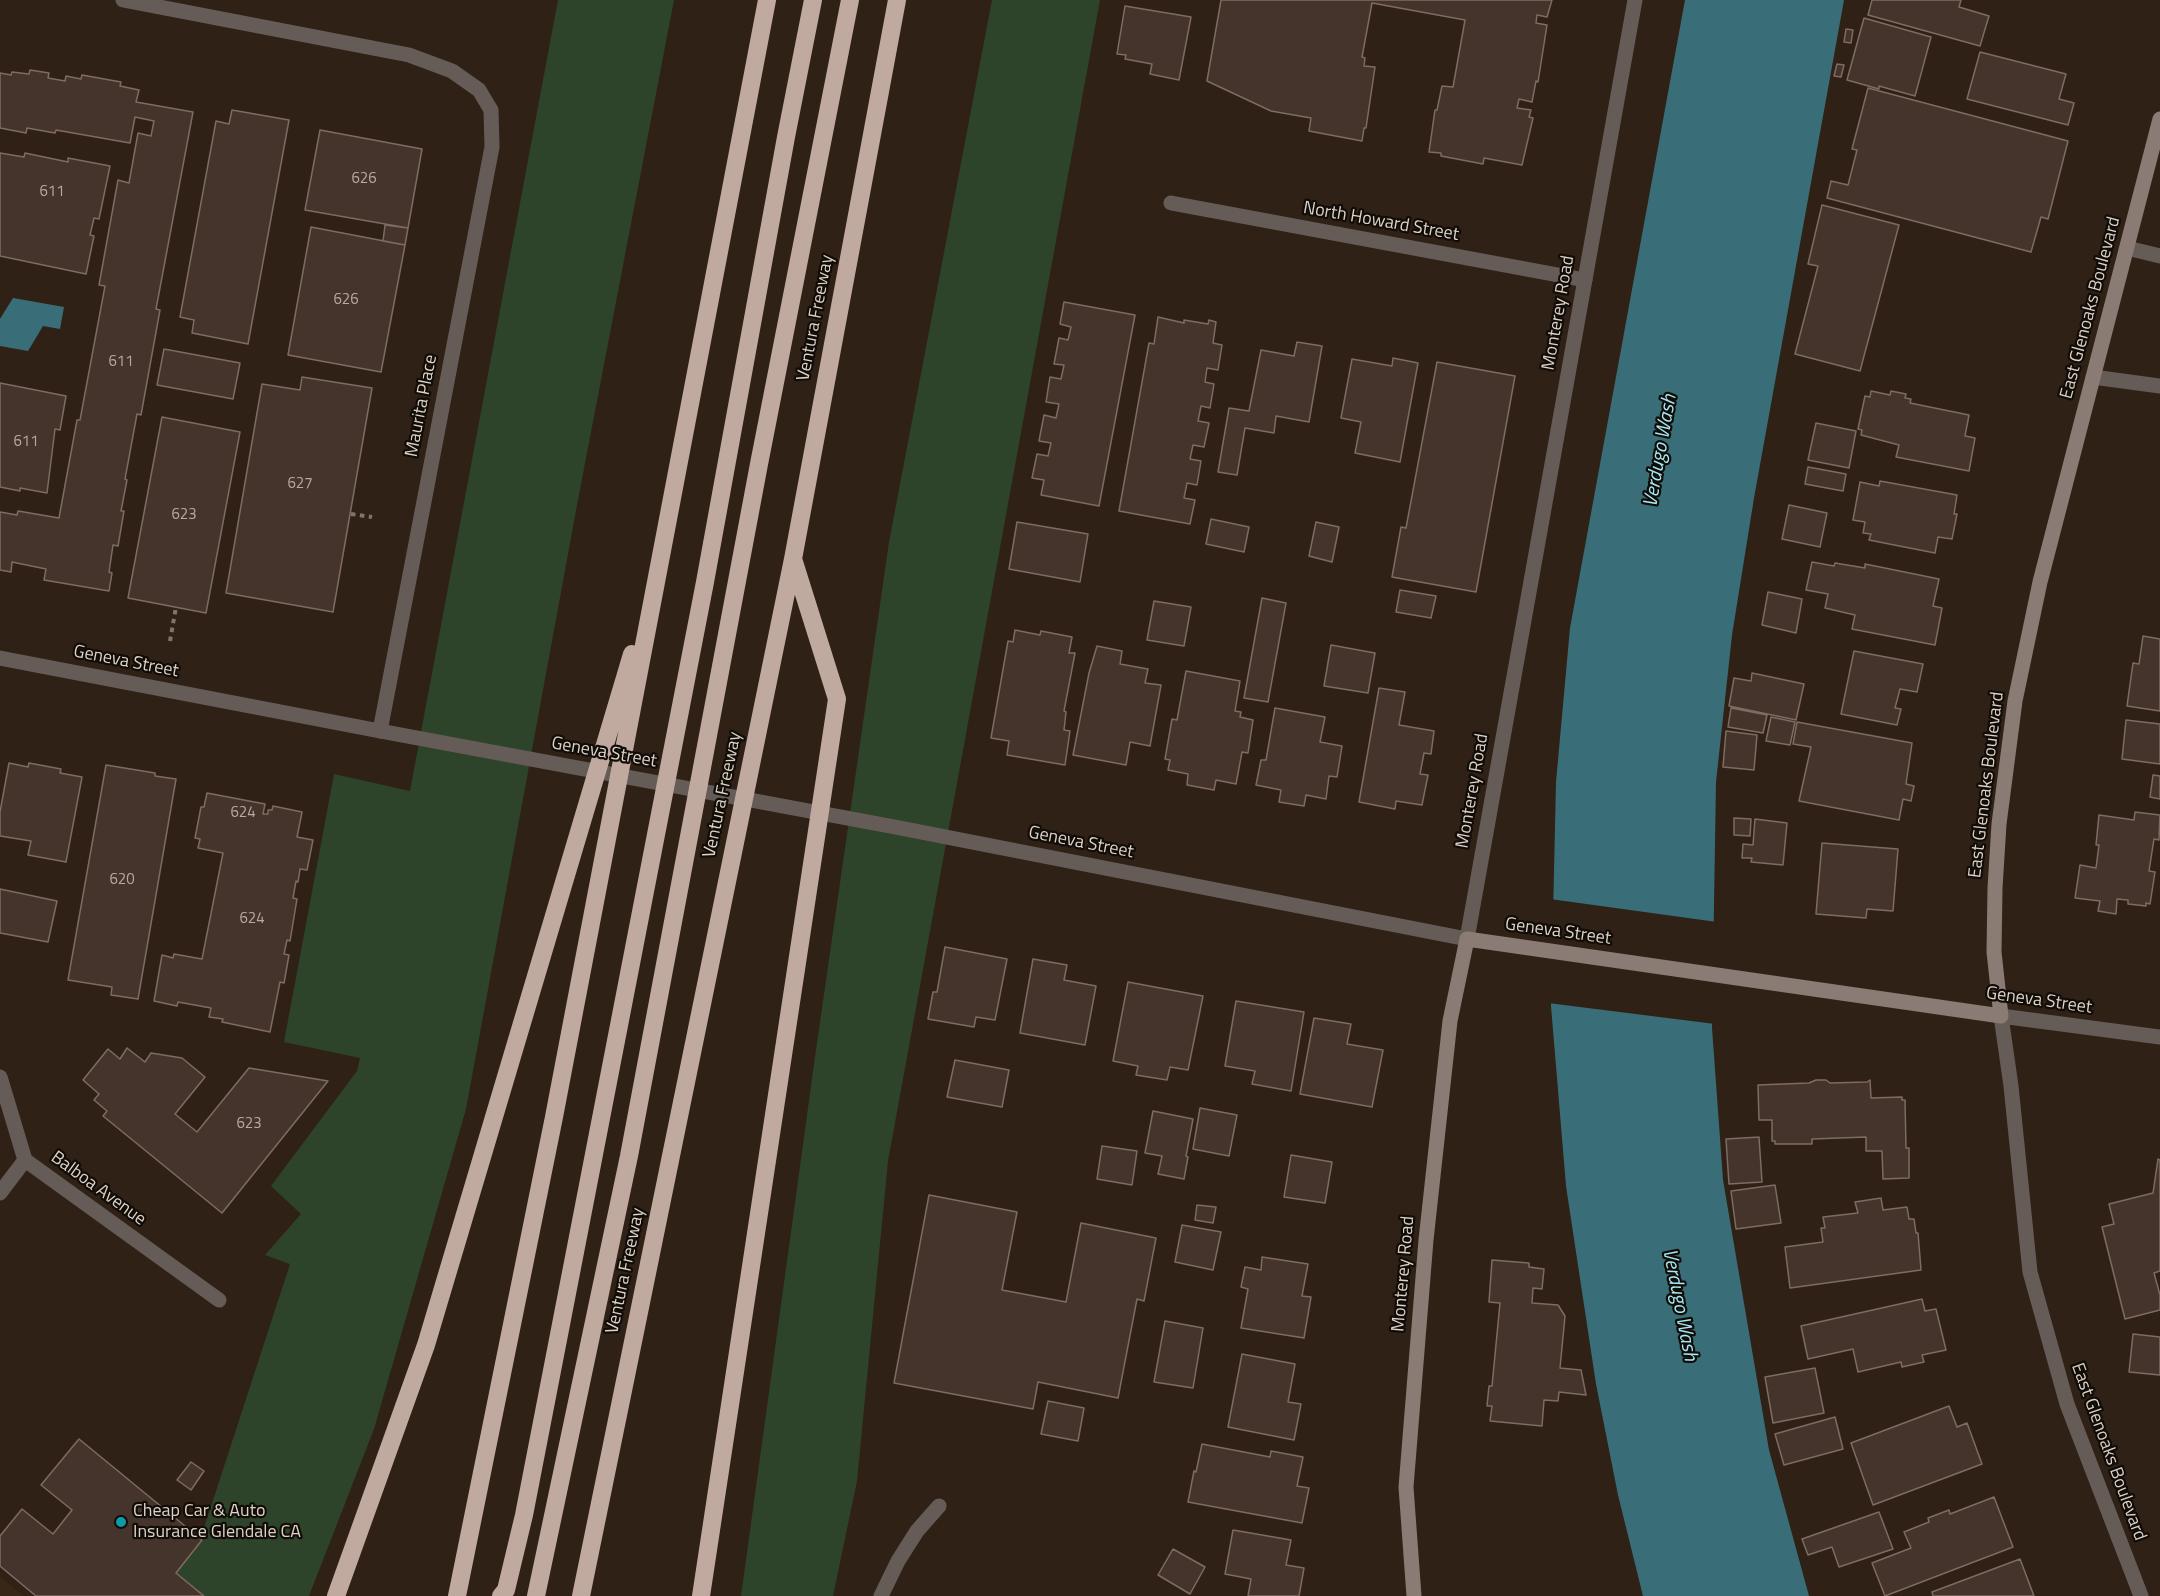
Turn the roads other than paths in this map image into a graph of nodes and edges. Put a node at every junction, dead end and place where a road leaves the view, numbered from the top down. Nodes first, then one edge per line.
1 (123, 0) edge
2 (767, 0) edge
3 (813, 0) edge
4 (850, 0) edge
5 (897, 0) edge
6 (1635, 0) edge
7 (2160, 119) edge
8 (1171, 203) dead end
9 (2127, 248) junction
10 (2160, 256) edge
11 (1585, 280) junction
12 (2093, 377) junction
13 (2160, 386) edge
14 (661, 558) junction
15 (793, 559) junction
16 (0, 658) edge
17 (380, 731) junction
18 (1467, 939) junction
19 (2001, 1016) junction
20 (2160, 1037) edge
21 (0, 1077) edge
22 (25, 1160) junction
23 (0, 1193) edge
24 (219, 1300) dead end
25 (939, 1506) dead end
26 (336, 1596) edge
27 (457, 1596) edge
28 (501, 1596) edge
29 (536, 1596) edge
30 (581, 1596) edge
31 (701, 1596) edge
32 (881, 1596) edge
33 (1414, 1596) edge
34 (2141, 1596) edge

1 - 17 street, Maurita Place
2 - 14 highway
3 - 28 highway
4 - 29 highway
5 - 15 highway, Ventura Freeway
6 - 11 street, Monterey Road
7 - 9 main road, East Glenoaks Boulevard
8 - 11 street, North Howard Street
9 - 10 street
9 - 12 main road, East Glenoaks Boulevard
11 - 18 street, Monterey Road
12 - 13 street
12 - 19 main road, East Glenoaks Boulevard
14 - 26 highway
14 - 27 highway
15 - 30 highway, Ventura Freeway
15 - 31 highway
16 - 17 street, Geneva Street
17 - 18 street, Geneva Street
18 - 19 main road, Geneva Street
18 - 33 main road, Monterey Road
19 - 20 street, Geneva Street
19 - 34 street, East Glenoaks Boulevard
21 - 22 street, Balboa Avenue
22 - 23 street
22 - 24 street, Balboa Avenue
25 - 32 street

